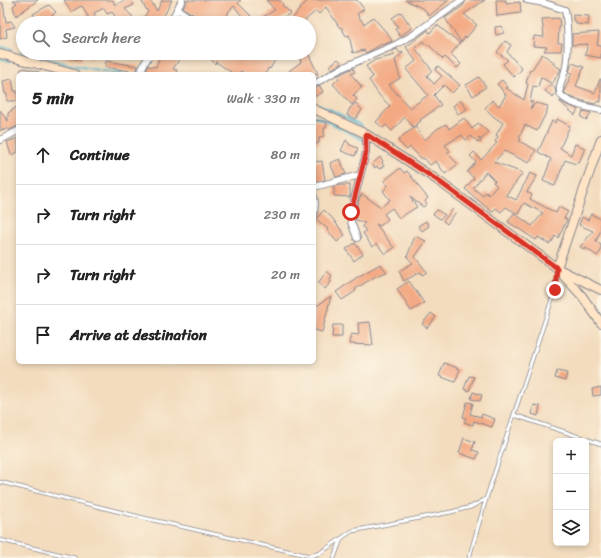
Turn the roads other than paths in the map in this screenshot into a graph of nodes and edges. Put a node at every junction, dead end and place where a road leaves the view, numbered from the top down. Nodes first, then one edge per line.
1 (182, 0) edge
2 (460, 0) edge
3 (527, 0) edge
4 (178, 9) junction
5 (174, 16) edge
6 (188, 16) edge
7 (0, 54) edge
8 (16, 58) edge
9 (22, 60) edge
10 (147, 60) edge
11 (65, 72) edge
12 (141, 72) edge
13 (316, 83) edge
14 (601, 110) edge
15 (316, 111) edge
16 (16, 132) edge
17 (366, 134) junction
18 (601, 139) edge
19 (0, 140) edge
20 (360, 175) junction
21 (316, 186) edge
22 (357, 238) dead end
23 (557, 268) junction
24 (601, 290) edge
25 (601, 323) edge
26 (514, 415) junction
27 (601, 444) edge
28 (0, 482) edge
29 (486, 499) junction
30 (341, 537) junction
31 (0, 540) edge
32 (75, 558) edge
33 (334, 558) edge
34 (469, 558) edge

1 - 4 street
2 - 13 street
3 - 14 street
4 - 5 street
4 - 6 street
7 - 8 main road
9 - 11 main road
10 - 12 street
15 - 17 main road
16 - 19 street
17 - 20 street
17 - 23 main road
18 - 23 main road
20 - 21 street
20 - 22 street
23 - 24 main road
23 - 25 main road
23 - 26 lane
26 - 27 lane
26 - 29 lane
28 - 30 lane
29 - 30 lane
29 - 34 lane
30 - 33 lane
31 - 32 lane

